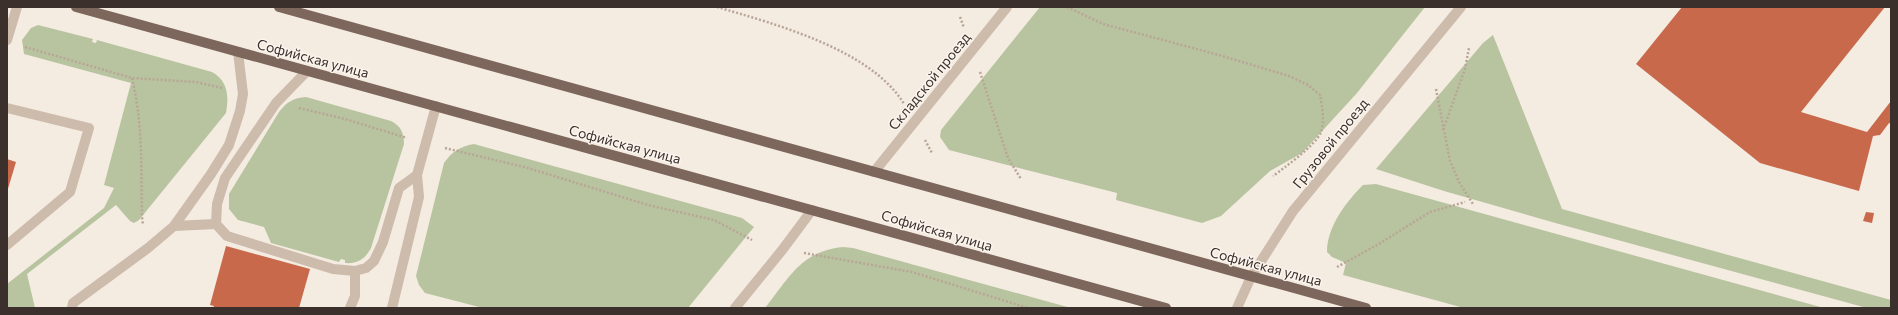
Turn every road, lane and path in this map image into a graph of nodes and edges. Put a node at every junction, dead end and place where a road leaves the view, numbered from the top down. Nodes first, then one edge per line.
1 (17, 7) edge
2 (76, 7) edge
3 (279, 7) edge
4 (717, 7) edge
5 (1006, 7) edge
6 (1067, 7) edge
7 (1461, 7) edge
8 (960, 17) dead end
9 (7, 39) edge
10 (1469, 48) dead end
11 (972, 50) junction
12 (238, 52) junction
13 (307, 70) junction
14 (1436, 88) dead end
15 (436, 106) junction
16 (7, 108) edge
17 (914, 122) junction
18 (1443, 131) junction
19 (932, 153) dead end
20 (874, 172) junction
21 (417, 175) junction
22 (1273, 176) dead end
23 (1021, 179) dead end
24 (1465, 202) dead end
25 (1473, 204) dead end
26 (812, 210) junction
27 (216, 224) junction
28 (174, 226) junction
29 (7, 245) edge
30 (148, 248) junction
31 (783, 250) junction
32 (1337, 267) dead end
33 (355, 271) junction
34 (1251, 277) junction
35 (72, 308) edge
36 (350, 308) edge
37 (392, 308) edge
38 (736, 308) edge
39 (1028, 308) edge
40 (1166, 308) edge
41 (1237, 308) edge
42 (1366, 308) edge

1 - 9 street
2 - 12 main road, Софийская улица
3 - 20 main road, Софийская улица
4 - 17 path
5 - 11 street, Складской проезд
6 - 22 path
7 - 34 street, Грузовой проезд
8 - 11 path
9 - 30 path
10 - 18 path
11 - 17 street, Складской проезд
11 - 23 path
12 - 13 main road, Софийская улица
12 - 28 street
13 - 15 main road, Софийская улица
13 - 27 street
14 - 18 path
15 - 21 street
15 - 26 main road, Софийская улица
16 - 29 street
17 - 19 path
17 - 20 street, Складской проезд
18 - 25 path
20 - 34 main road, Софийская улица
21 - 33 street
21 - 37 street
24 - 32 path
26 - 31 street
26 - 40 main road, Софийская улица
27 - 28 street
27 - 33 street
28 - 30 street
30 - 35 street
31 - 38 street
31 - 39 path
33 - 36 street
34 - 41 street, Грузовой проезд
34 - 42 main road, Софийская улица

